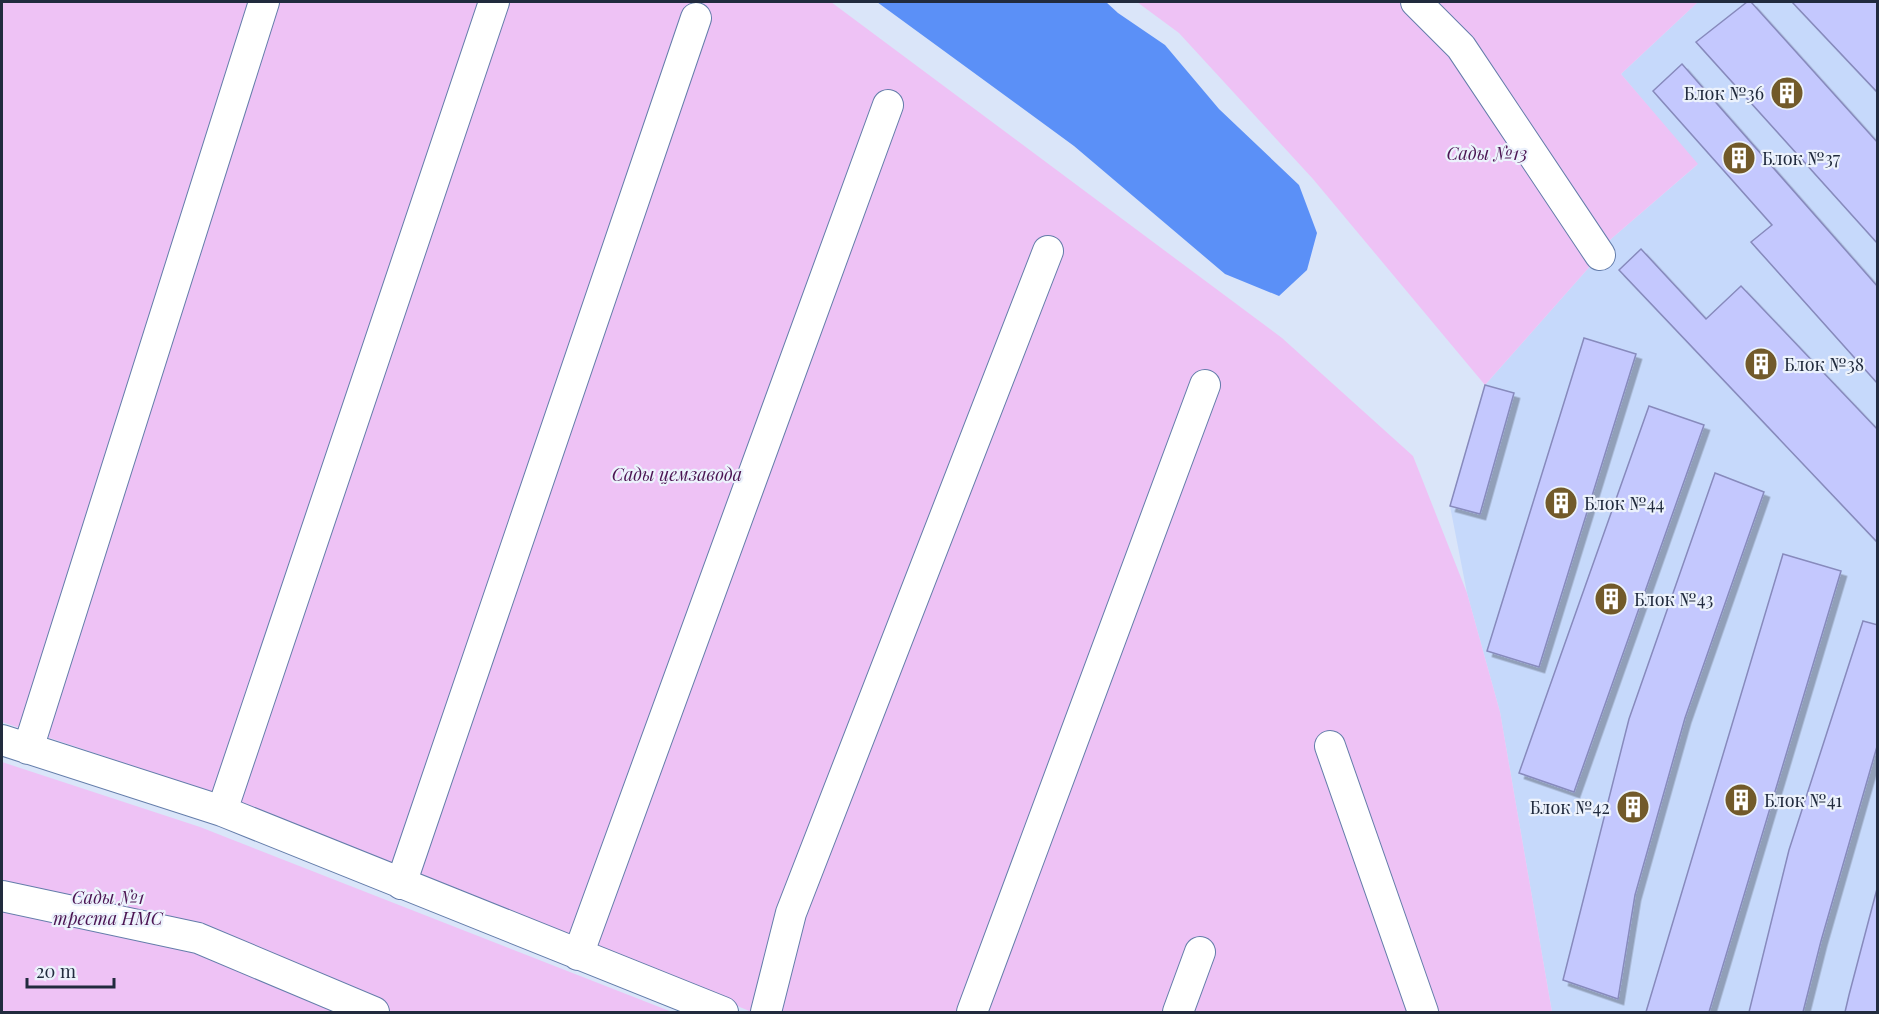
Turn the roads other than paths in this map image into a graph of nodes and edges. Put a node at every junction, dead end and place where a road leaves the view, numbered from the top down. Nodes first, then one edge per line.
1 (264, 2) edge
2 (494, 2) edge
3 (1416, 2) edge
4 (696, 18) dead end
5 (888, 105) dead end
6 (1048, 251) dead end
7 (1600, 255) dead end
8 (1205, 385) dead end
9 (15, 744) edge
10 (1330, 746) dead end
11 (222, 811) junction
12 (401, 884) junction
13 (2, 896) edge
14 (1200, 952) dead end
15 (578, 955) junction
16 (375, 1012) edge
17 (723, 1012) edge
18 (766, 1012) edge
19 (972, 1012) edge
20 (1178, 1012) edge
21 (1424, 1012) edge

1 - 9 lane
2 - 11 lane
3 - 7 lane
4 - 12 lane
5 - 15 lane
6 - 18 lane
8 - 19 lane
9 - 11 lane
10 - 21 lane
11 - 12 lane
12 - 15 lane
13 - 16 lane
14 - 20 lane
15 - 17 lane

